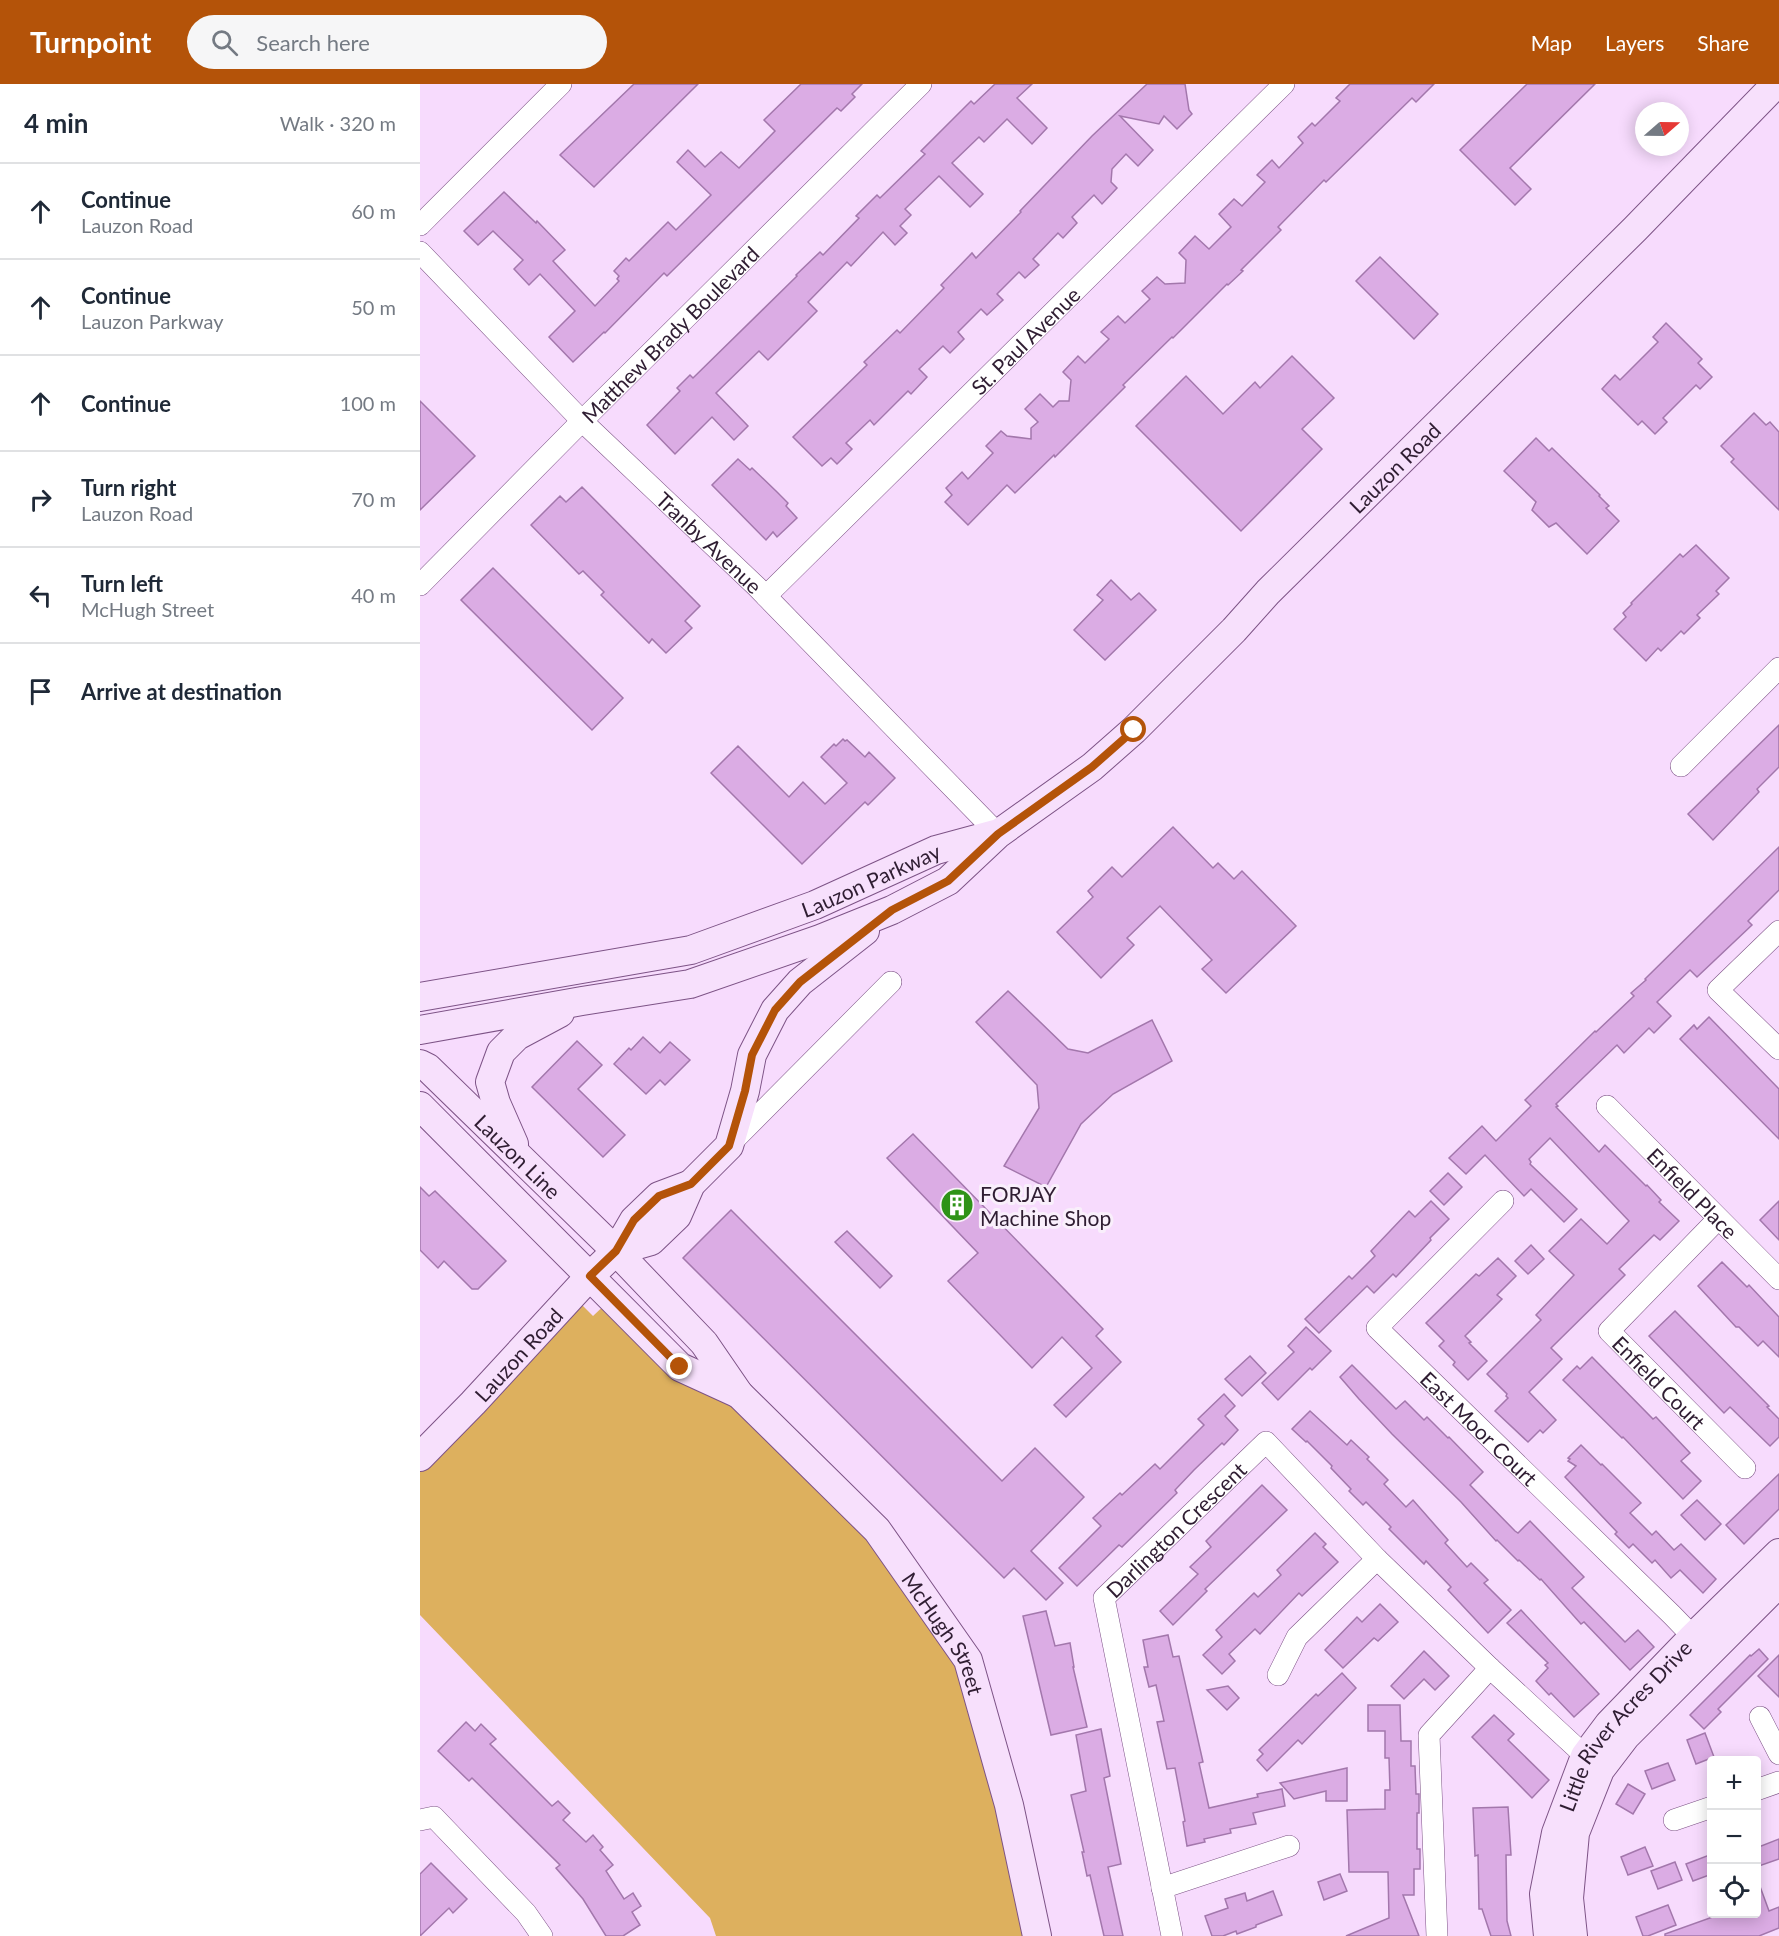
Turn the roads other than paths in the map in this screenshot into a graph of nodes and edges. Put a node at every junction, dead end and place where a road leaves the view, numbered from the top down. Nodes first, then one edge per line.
1 (561, 84) edge
2 (921, 84) edge
3 (1284, 84) edge
4 (1776, 84) edge
5 (420, 225) edge
6 (420, 252) edge
7 (582, 421) junction
8 (420, 585) edge
9 (766, 597) junction
10 (1779, 668) edge
11 (1681, 766) dead end
12 (998, 834) junction
13 (892, 910) junction
14 (1779, 931) edge
15 (891, 982) dead end
16 (420, 997) edge
17 (582, 1001) junction
18 (420, 1030) edge
19 (1779, 1049) edge
20 (420, 1064) edge
21 (420, 1106) edge
22 (1607, 1106) dead end
23 (729, 1146) junction
24 (518, 1154) junction
25 (1503, 1201) dead end
26 (1718, 1219) junction
27 (616, 1251) junction
28 (590, 1276) junction
29 (1779, 1279) edge
30 (739, 1394) junction
31 (420, 1457) edge
32 (1745, 1468) dead end
33 (1779, 1553) edge
34 (1377, 1559) junction
35 (1779, 1583) edge
36 (1701, 1645) junction
37 (1490, 1668) junction
38 (1278, 1675) dead end
39 (1760, 1716) dead end
40 (1779, 1754) edge
41 (1592, 1763) junction
42 (1779, 1782) edge
43 (1761, 1788) edge
44 (1707, 1809) edge
45 (427, 1818) edge
46 (1674, 1820) dead end
47 (1289, 1846) dead end
48 (1162, 1888) junction
49 (542, 1936) edge
50 (1037, 1936) edge
51 (1172, 1936) edge
52 (1437, 1936) edge
53 (1548, 1936) edge
54 (1573, 1936) edge

1 - 5 street
2 - 7 street, Matthew Brady Boulevard
3 - 9 street, St. Paul Avenue
4 - 12 main road, Lauzon Road
6 - 7 street, Tranby Avenue
7 - 8 street, Matthew Brady Boulevard
7 - 9 street, Tranby Avenue
9 - 12 street, Tranby Avenue
10 - 11 street
12 - 13 main road, Lauzon Parkway
12 - 16 main road, Lauzon Parkway
13 - 17 main road, Lauzon Parkway
13 - 23 main road
14 - 19 street
15 - 23 street, Lauzon Road
17 - 18 main road, Lauzon Parkway
17 - 24 main road
20 - 24 main road, Lauzon Line
21 - 28 main road, Lauzon Line
22 - 26 street, Enfield Place
23 - 27 main road, Lauzon Road
24 - 27 main road, Lauzon Line
25 - 36 street, East Moor Court
26 - 29 street, Enfield Place
26 - 32 street, Enfield Court
27 - 28 main road, Lauzon Road
27 - 30 main road, McHugh Street
28 - 30 main road, McHugh Street
28 - 31 main road, Lauzon Road
30 - 50 main road, McHugh Street
33 - 36 main road, Little River Acres Drive
34 - 37 street, Darlington Crescent
34 - 38 street
34 - 48 street, Darlington Crescent
35 - 36 main road, Little River Acres Drive
36 - 41 main road, Little River Acres Drive
37 - 41 street, Darlington Crescent
37 - 52 street
39 - 40 street
41 - 53 main road, Little River Acres Drive
41 - 54 main road, Little River Acres Drive
42 - 43 street
44 - 46 street
45 - 49 street
47 - 48 street
48 - 51 street, Darlington Crescent

